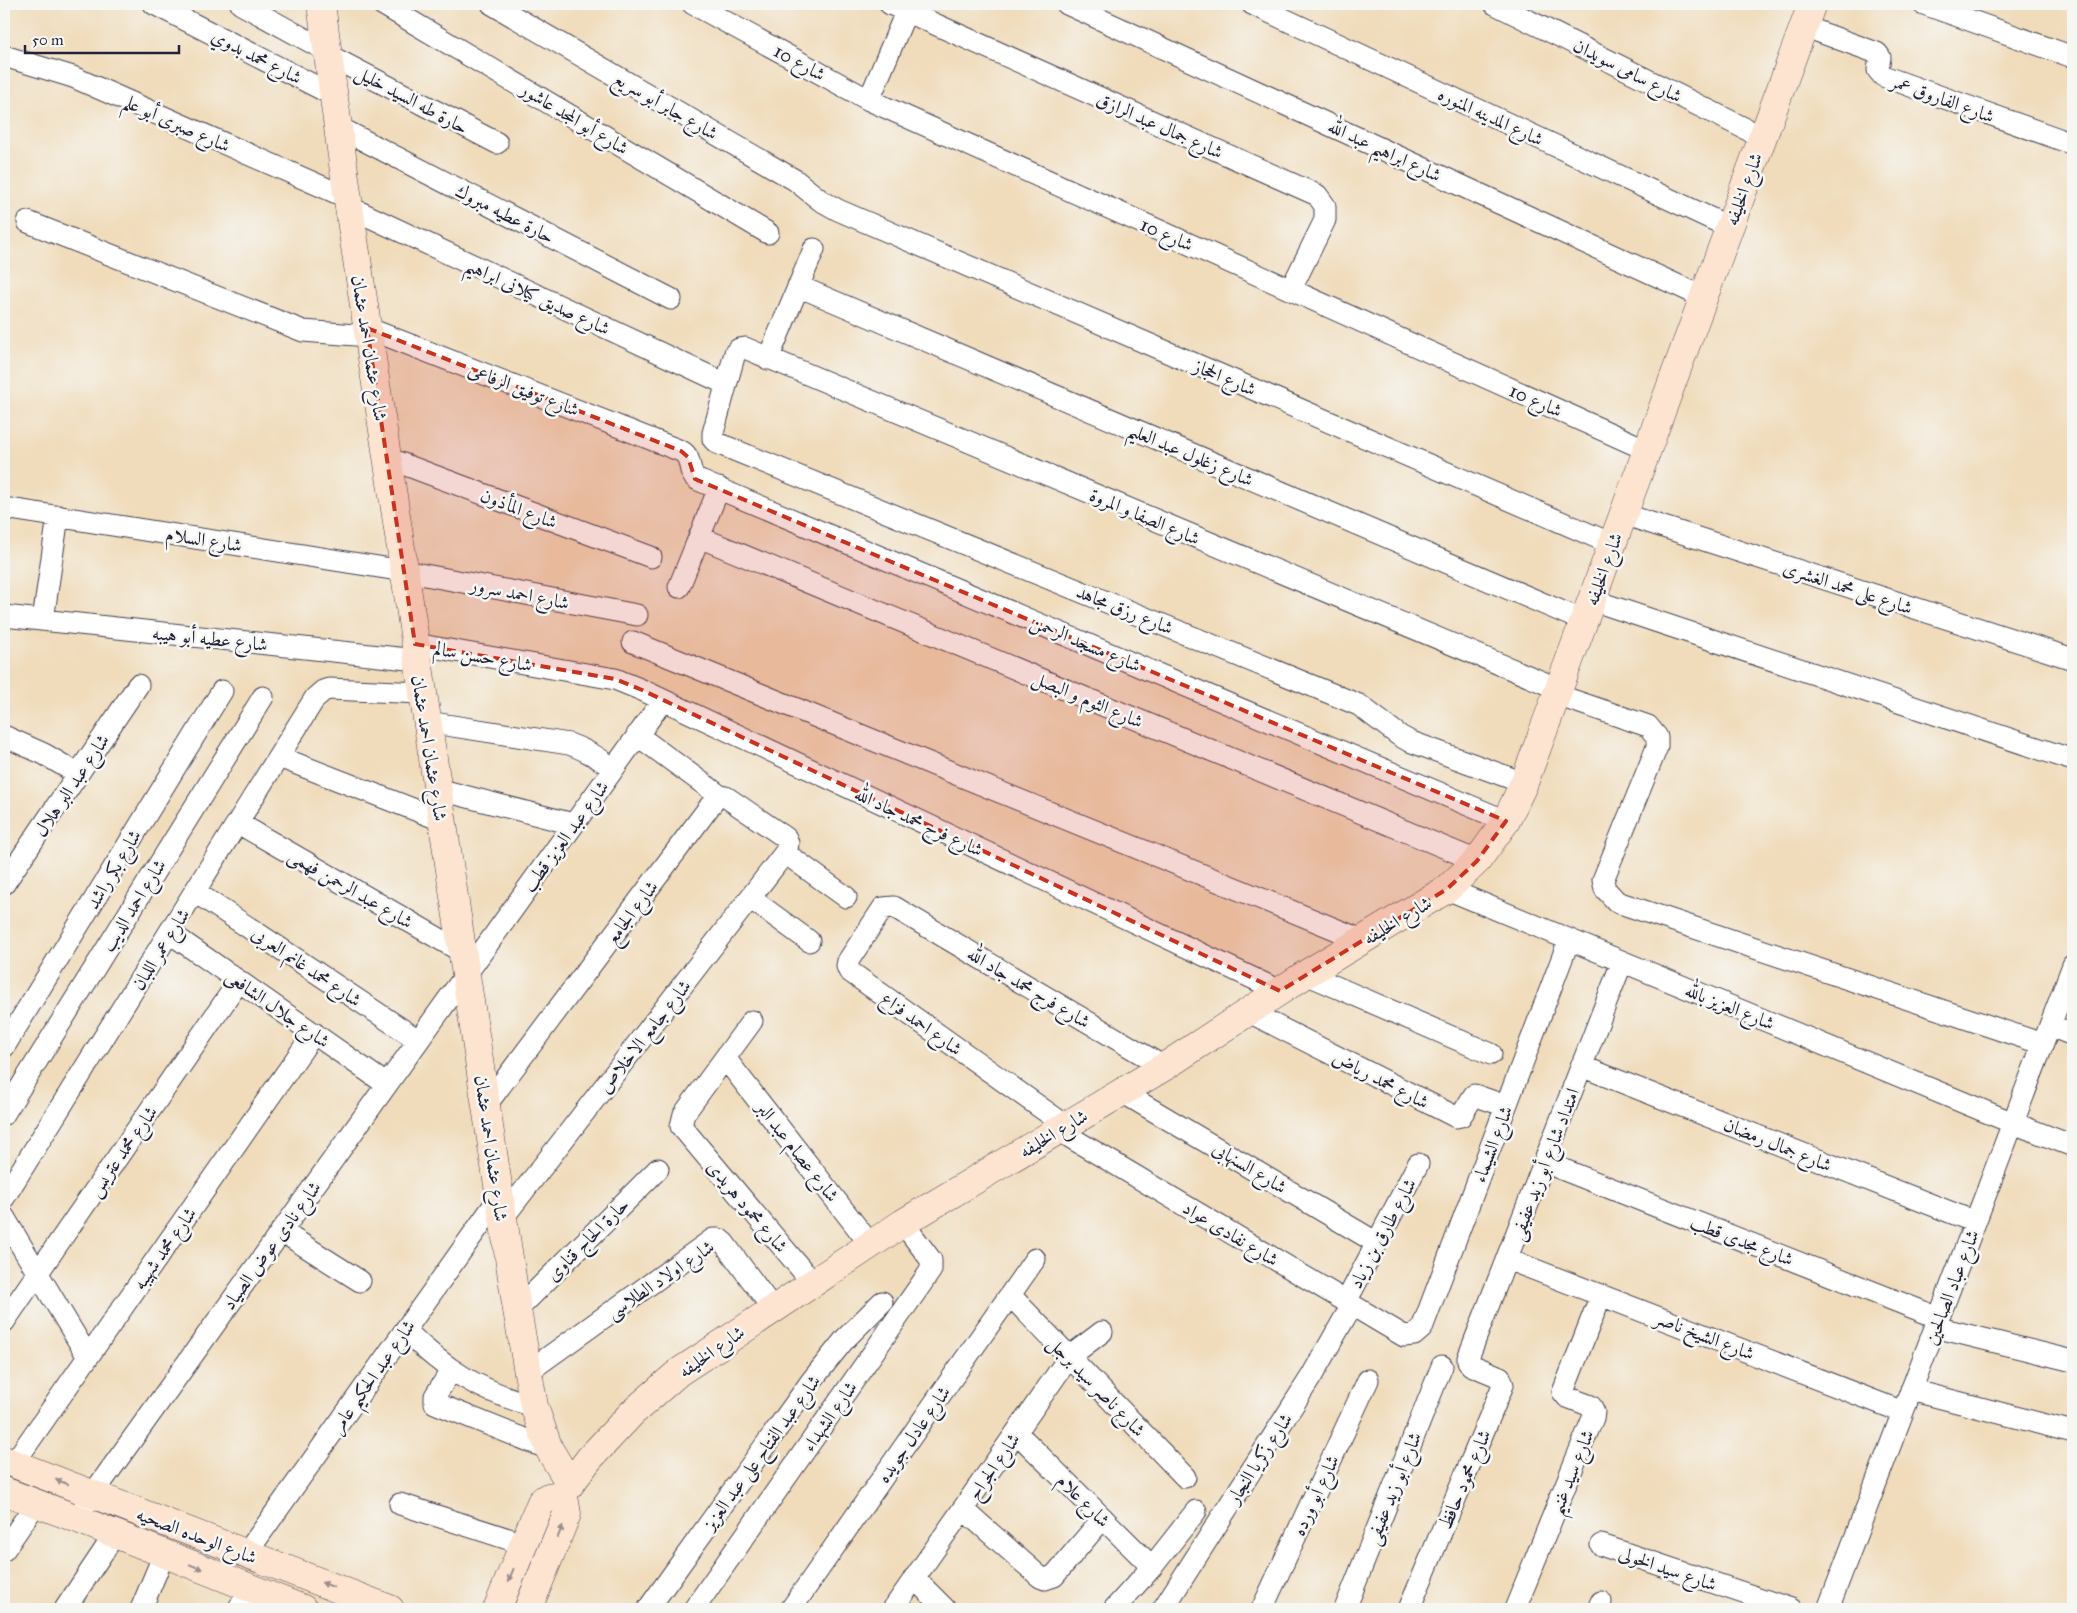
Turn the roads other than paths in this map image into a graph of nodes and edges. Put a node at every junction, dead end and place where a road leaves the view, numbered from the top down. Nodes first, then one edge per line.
1 (154, 4) edge
2 (241, 4) edge
3 (321, 4) edge
4 (382, 4) edge
5 (492, 4) edge
6 (693, 4) edge
7 (926, 4) edge
8 (1067, 4) edge
9 (1252, 4) edge
10 (1495, 4) edge
11 (1924, 4) edge
12 (898, 8) edge
13 (1807, 15) edge
14 (328, 53) junction
15 (4, 56) edge
16 (2073, 57) edge
17 (334, 95) junction
18 (869, 100) junction
19 (338, 127) junction
20 (1762, 137) junction
21 (497, 143) dead end
22 (2073, 144) edge
23 (348, 203) junction
24 (838, 210) joint
25 (28, 222) dead end
26 (1729, 227) junction
27 (768, 233) dead end
28 (814, 249) dead end
29 (798, 286) junction
30 (1291, 290) junction
31 (1703, 297) junction
32 (671, 299) dead end
33 (368, 332) junction
34 (768, 358) junction
35 (726, 384) junction
36 (1647, 450) junction
37 (681, 451) joint
38 (387, 458) junction
39 (719, 488) junction
40 (4, 508) edge
41 (1623, 514) junction
42 (58, 516) junction
43 (699, 537) junction
44 (1612, 544) junction
45 (651, 557) dead end
46 (404, 571) junction
47 (679, 587) dead end
48 (1588, 610) junction
49 (637, 615) dead end
50 (4, 616) edge
51 (43, 620) junction
52 (633, 642) dead end
53 (416, 652) junction
54 (2073, 659) edge
55 (552, 668) joint
56 (138, 685) dead end
57 (222, 691) dead end
58 (1558, 692) junction
59 (422, 693) junction
60 (263, 696) dead end
61 (663, 700) junction
62 (426, 722) junction
63 (637, 735) junction
64 (4, 736) edge
65 (279, 757) junction
66 (2073, 760) edge
67 (612, 769) junction
68 (78, 774) junction
69 (1524, 783) junction
70 (437, 789) junction
71 (720, 796) junction
72 (441, 820) junction
73 (1506, 821) junction
74 (238, 824) junction
75 (573, 824) junction
76 (785, 853) junction
77 (1477, 861) junction
78 (4, 884) edge
79 (1447, 889) junction
80 (195, 892) junction
81 (846, 897) dead end
82 (750, 898) junction
83 (894, 907) joint
84 (170, 933) junction
85 (1362, 940) junction
86 (1569, 940) junction
87 (810, 941) dead end
88 (1622, 962) junction
89 (465, 963) junction
90 (2073, 965) edge
91 (1306, 974) junction
92 (239, 981) junction
93 (1280, 991) junction
94 (1249, 1012) junction
95 (752, 1021) dead end
96 (314, 1034) junction
97 (2047, 1035) junction
98 (2073, 1035) edge
99 (418, 1040) junction
100 (4, 1047) edge
101 (1491, 1054) dead end
102 (725, 1058) junction
103 (1581, 1066) junction
104 (1164, 1067) junction
105 (386, 1084) junction
106 (1122, 1092) junction
107 (486, 1105) junction
108 (1506, 1106) junction
109 (4, 1114) edge
110 (2013, 1123) junction
111 (1062, 1128) junction
112 (2073, 1146) edge
113 (1544, 1162) junction
114 (1418, 1164) dead end
115 (658, 1169) dead end
116 (4, 1198) edge
117 (501, 1208) junction
118 (4, 1217) edge
119 (1975, 1222) junction
120 (903, 1223) junction
121 (281, 1231) junction
122 (1377, 1243) junction
123 (870, 1244) junction
124 (1035, 1259) dead end
125 (1507, 1259) junction
126 (38, 1272) junction
127 (360, 1281) dead end
128 (812, 1282) junction
129 (1010, 1295) junction
130 (1601, 1295) junction
131 (882, 1302) dead end
132 (1349, 1304) junction
133 (773, 1308) junction
134 (517, 1310) junction
135 (4, 1322) edge
136 (1937, 1322) junction
137 (405, 1330) junction
138 (1102, 1332) dead end
139 (1404, 1336) joint
140 (88, 1357) junction
141 (1070, 1357) junction
142 (2073, 1361) edge
143 (1442, 1366) dead end
144 (1471, 1366) joint
145 (452, 1371) junction
146 (529, 1371) junction
147 (1368, 1380) dead end
148 (1911, 1390) junction
149 (534, 1406) junction
150 (1903, 1412) junction
151 (2073, 1432) edge
152 (1017, 1433) junction
153 (549, 1450) junction
154 (9, 1462) edge
155 (1185, 1478) dead end
156 (4, 1491) edge
157 (565, 1491) junction
158 (93, 1494) junction
159 (37, 1502) junction
160 (400, 1504) dead end
161 (963, 1509) junction
162 (1196, 1511) dead end
163 (76, 1518) junction
164 (1103, 1518) junction
165 (115, 1534) junction
166 (524, 1544) junction
167 (1601, 1545) dead end
168 (4, 1550) edge
169 (164, 1554) junction
170 (246, 1554) junction
171 (1152, 1567) junction
172 (914, 1578) junction
173 (245, 1599) edge
174 (65, 1609) edge
175 (141, 1609) edge
176 (303, 1609) edge
177 (390, 1609) edge
178 (497, 1609) edge
179 (528, 1609) edge
180 (648, 1609) edge
181 (694, 1609) edge
182 (791, 1609) edge
183 (893, 1609) edge
184 (946, 1609) edge
185 (1114, 1609) edge
186 (1162, 1609) edge
187 (1262, 1609) edge
188 (1345, 1609) edge
189 (1409, 1609) edge
190 (1515, 1609) edge
191 (1791, 1609) edge
192 (1828, 1609) edge

1 - 17 street, شارع محمد بدوي
2 - 14 street, حارة طه السيد خليل
3 - 14 main road, شارع عثمان احمد عثمان
4 - 27 street, شارع أبو المجد عاشور
5 - 24 street, شارع جابر أبو سريع
6 - 18 street, شارع 10
7 - 12 street
8 - 31 street, شارع ابراهيم عبد الله
9 - 26 street, شارع المدينه المنوره
10 - 20 street, شارع سامى سويدان
11 - 16 street
12 - 18 street
12 - 30 street, شارع جمال عبد الرازق
13 - 20 main road, شارع الخليفه
13 - 22 street, شارع الفاروق عمر
14 - 17 main road, شارع عثمان احمد عثمان
14 - 21 street, حارة طه السيد خليل
15 - 23 street, شارع صبرى أبو علم
17 - 19 main road, شارع عثمان احمد عثمان
18 - 30 street, شارع 10
19 - 23 main road, شارع عثمان احمد عثمان
19 - 32 street, حارة عطيه مبروك
20 - 26 main road, شارع الخليفه
23 - 33 main road, شارع عثمان احمد عثمان
23 - 35 street, شارع صديق كيلانى ابراهيم
24 - 44 street, شارع الحجاز
25 - 33 street, شارع توفيق الرفاعى
26 - 31 main road, شارع الخليفه
28 - 29 street
29 - 34 street
29 - 48 street, شارع زغلول عبد العليم
30 - 36 street, شارع 10
31 - 36 main road, شارع الخليفه
33 - 37 street, شارع توفيق الرفاعى
33 - 38 main road, شارع عثمان احمد عثمان
34 - 35 street, شارع الصفا و المروة
34 - 58 street, شارع الصفا و المروة
35 - 69 street, شارع رزق مجاهد
36 - 41 main road, شارع الخليفه
37 - 39 street, شارع مسجد الرحمن
38 - 45 street, شارع المأذون
38 - 46 main road, شارع عثمان احمد عثمان
39 - 43 street
39 - 73 street, شارع مسجد الرحمن
40 - 42 street, شارع السلام
41 - 44 main road, شارع الخليفه
41 - 54 street, شارع على محمد الغشرى
42 - 46 street, شارع السلام
42 - 51 street
43 - 47 street
43 - 77 street, شارع الثوم و البصل
44 - 48 main road, شارع الخليفه
46 - 49 street, شارع احمد سرور
46 - 53 main road, شارع عثمان احمد عثمان
48 - 58 main road, شارع الخليفه
48 - 66 street, شارع زغلول عبد العليم
50 - 51 street, شارع عطيه أبو هيبه
51 - 53 street, شارع عطيه أبو هيبه
52 - 85 street
53 - 55 street, شارع حسن سالم
53 - 59 main road, شارع عثمان احمد عثمان
55 - 61 street, شارع فرح محمد جاد الله
56 - 68 street, شارع عبد البر هلال
57 - 100 street, شارع بكر راشد
58 - 69 main road, شارع الخليفه
58 - 97 street, شارع الصفا و المروة
59 - 62 main road, شارع عثمان احمد عثمان
59 - 65 street, شارع عمر اللبان
60 - 109 street, شارع احمد الديب
61 - 63 street, شارع عبد العزيز قطب
61 - 93 street, شارع فرح محمد جاد الله
62 - 67 street
62 - 70 main road, شارع عثمان احمد عثمان
63 - 67 street, شارع عبد العزيز قطب
63 - 71 street
64 - 68 street
65 - 72 street
65 - 74 street, شارع عمر اللبان
67 - 75 street, شارع عبد العزيز قطب
68 - 78 street, شارع عبد البر هلال
69 - 73 main road, شارع الخليفه
70 - 72 main road, شارع عثمان احمد عثمان
70 - 75 street
71 - 76 street
71 - 107 street, شارع الجامع
72 - 89 main road, شارع عثمان احمد عثمان
73 - 77 main road, شارع الخليفه
74 - 80 street, شارع عمر اللبان
74 - 89 street, شارع عبد الرحمن فهمى
75 - 89 street, شارع عبد العزيز قطب
76 - 81 street
76 - 82 street, شارع جامع الاخلاص
77 - 79 main road, شارع الخليفه
79 - 85 main road, شارع الخليفه
79 - 86 street, شارع العزيز بالله
80 - 84 street, شارع عمر اللبان
80 - 99 street, شارع محمد غانم العربى
82 - 87 street
82 - 117 street, شارع جامع الاخلاص
83 - 104 street, شارع فرج محمد جاد الله
83 - 111 street, شارع احمد فزاع
84 - 92 street, شارع جلال الشافعى
84 - 116 street, شارع عمر اللبان
85 - 91 main road, شارع الخليفه
86 - 88 street, شارع العزيز بالله
86 - 108 street, شارع الشيماء
88 - 103 street, امتداد شارع أبو زيد عفيفى
88 - 110 street, شارع العزيز بالله
89 - 99 street, شارع نادى عوض الصياد
89 - 107 main road, شارع عثمان احمد عثمان
90 - 97 street, شارع عباد الصالحين
91 - 93 main road, شارع الخليفه
91 - 101 street
92 - 96 street, شارع جلال الشافعى
92 - 126 street, شارع محمد عتريس
93 - 94 main road, شارع الخليفه
94 - 104 main road, شارع الخليفه
94 - 108 street, شارع محمد رياض
95 - 102 street
96 - 105 street, شارع جلال الشافعى
96 - 140 street, شارع محمد شهيبه
97 - 98 street
97 - 110 street, شارع عباد الصالحين
99 - 105 street, شارع نادى عوض الصياد
102 - 123 street, شارع عصام عبد البر
102 - 128 street, شارع محمود هريدى
103 - 113 street, امتداد شارع أبو زيد عفيفى
103 - 119 street, شارع جمال رمضان
104 - 106 main road, شارع الخليفه
105 - 121 street, شارع نادى عوض الصياد
106 - 111 main road, شارع الخليفه
106 - 122 street, شارع السنهابى
107 - 117 main road, شارع عثمان احمد عثمان
108 - 139 street, شارع الشيماء
110 - 112 street, شارع العزيز بالله
110 - 119 street, شارع عباد الصالحين
111 - 120 main road, شارع الخليفه
111 - 132 street, شارع نفادى عواد
113 - 125 street, امتداد شارع أبو زيد عفيفى
113 - 136 street, شارع مجدى قطب
114 - 122 street, شارع طارق بن زياد
115 - 134 street, حارة الحاج قناوى
117 - 134 main road, شارع عثمان احمد عثمان
117 - 137 street, شارع عبد الحكيم عامر
118 - 126 street
119 - 136 street, شارع عباد الصالحين
120 - 123 main road, شارع الخليفه
120 - 181 street, شارع الشهداء
121 - 127 street
121 - 158 street, شارع نادى عوض الصياد
122 - 132 street, شارع طارق بن زياد
123 - 128 main road, شارع الخليفه
124 - 129 street, شارع عادل جويده
125 - 130 street, شارع الشيخ ناصر
125 - 144 street, امتداد شارع أبو زيد عفيفى
126 - 135 street, شارع محمد عتريس
126 - 140 street
128 - 133 main road, شارع الخليفه
129 - 141 street, شارع ناصر سيد برجل
129 - 182 street, شارع عادل جويده
130 - 150 street, شارع الشيخ ناصر
130 - 190 street, شارع سيد غنيم
131 - 180 street, شارع عبد الفتاح على عبد العزيز
132 - 139 street, شارع نفادى عواد
132 - 186 street, شارع زكريا النجار
133 - 146 street, شارع اولاد الطلاسى
133 - 157 main road, شارع الخليفه
134 - 146 main road, شارع عثمان احمد عثمان
136 - 142 street, شارع مجدى قطب
136 - 148 street, شارع عباد الصالحين
137 - 145 street
137 - 170 street, شارع عبد الحكيم عامر
138 - 141 street, شارع الجراح
140 - 154 street, شارع محمد شهيبه
141 - 152 street, شارع الجراح
141 - 155 street, شارع ناصر سيد برجل
143 - 188 street, شارع أبو زيد عفيفى
144 - 189 street, شارع محمود حافظ
145 - 149 street
145 - 153 street
146 - 149 main road, شارع عثمان احمد عثمان
147 - 187 street, شارع أبو ورده
148 - 150 street, شارع عباد الصالحين
148 - 151 street
149 - 153 main road, شارع عثمان احمد عثمان
150 - 192 street, شارع عباد الصالحين
152 - 161 street, شارع الجراح
152 - 164 street, شارع علام
153 - 157 main road, شارع عثمان احمد عثمان
158 -> 154 main road, شارع الوحده الصحيه
156 - 159 main road, شارع الوحده الصحيه
157 - 166 main road
179 -> 157 main road
158 - 163 street, شارع نادى عوض الصياد
158 - 170 main road, شارع الوحده الصحيه
159 - 163 main road, شارع الوحده الصحيه
159 - 168 street
160 - 166 street
161 - 164 street
161 - 172 street, شارع الجراح
162 - 171 street
163 - 165 main road, شارع الوحده الصحيه
164 - 171 street, شارع علام
165 - 169 main road, شارع الوحده الصحيه
165 - 174 street
166 -> 178 main road
167 - 191 street, شارع سيد الخولى
169 -> 173 main road, شارع الوحده الصحيه
169 - 175 street
177 -> 170 main road, شارع الوحده الصحيه
171 - 185 street
172 - 183 street, شارع الجراح
172 - 184 street
173 - 176 main road, شارع الوحده الصحيه

